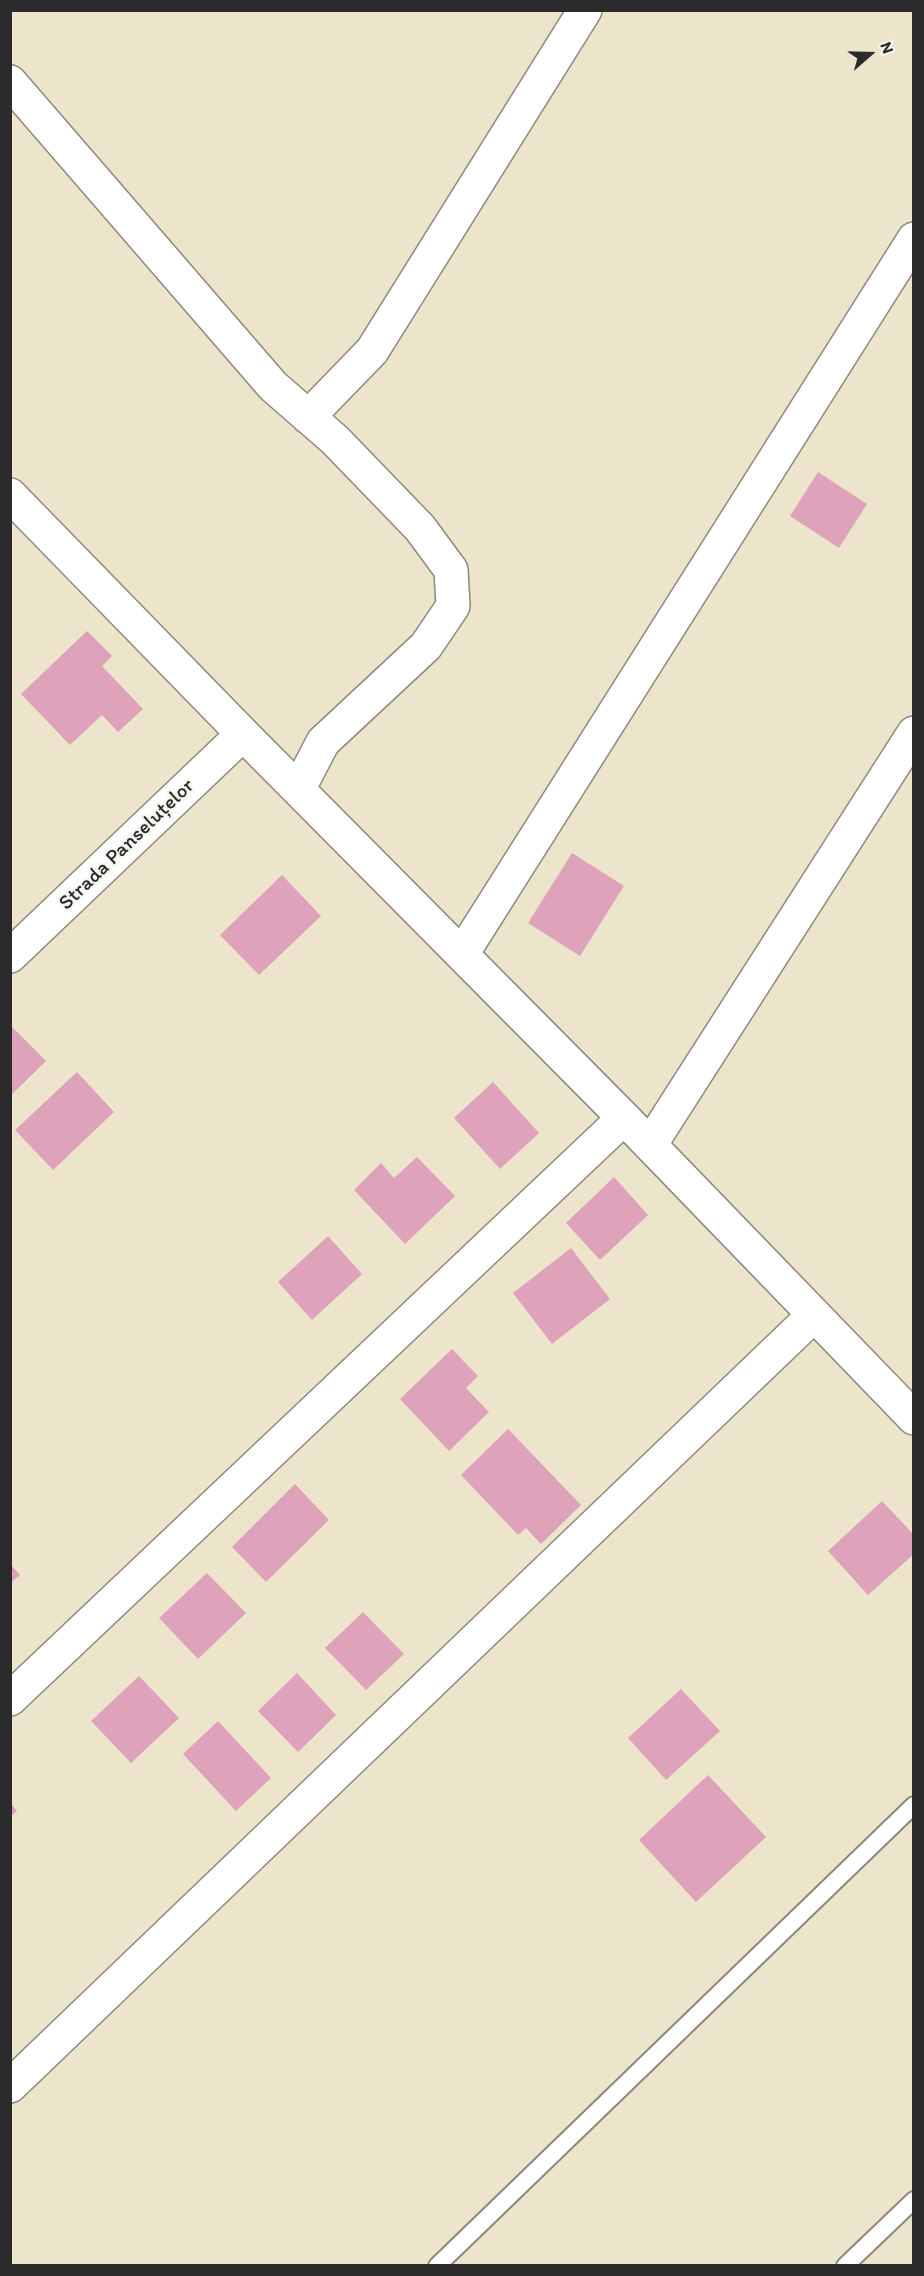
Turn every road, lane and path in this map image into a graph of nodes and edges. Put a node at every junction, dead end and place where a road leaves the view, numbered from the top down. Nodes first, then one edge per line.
1 (585, 10) edge
2 (10, 82) edge
3 (914, 239) edge
4 (308, 417) junction
5 (10, 495) edge
6 (914, 733) edge
7 (243, 734) junction
8 (299, 788) junction
9 (462, 954) junction
10 (10, 956) edge
11 (624, 1118) junction
12 (650, 1145) junction
13 (814, 1315) junction
14 (911, 1409) edge
15 (10, 1699) edge
16 (914, 1805) edge
17 (10, 2086) edge
18 (914, 2200) edge
19 (437, 2265) edge
20 (845, 2265) edge

1 - 4 street
2 - 4 street
3 - 9 street
4 - 8 street
5 - 7 street
6 - 12 street
7 - 8 street
7 - 10 street, Strada Panseluțelor
8 - 9 street
9 - 11 street
11 - 12 street
11 - 15 street
12 - 13 street
13 - 14 street
13 - 17 street
16 - 19 lane
18 - 20 lane

